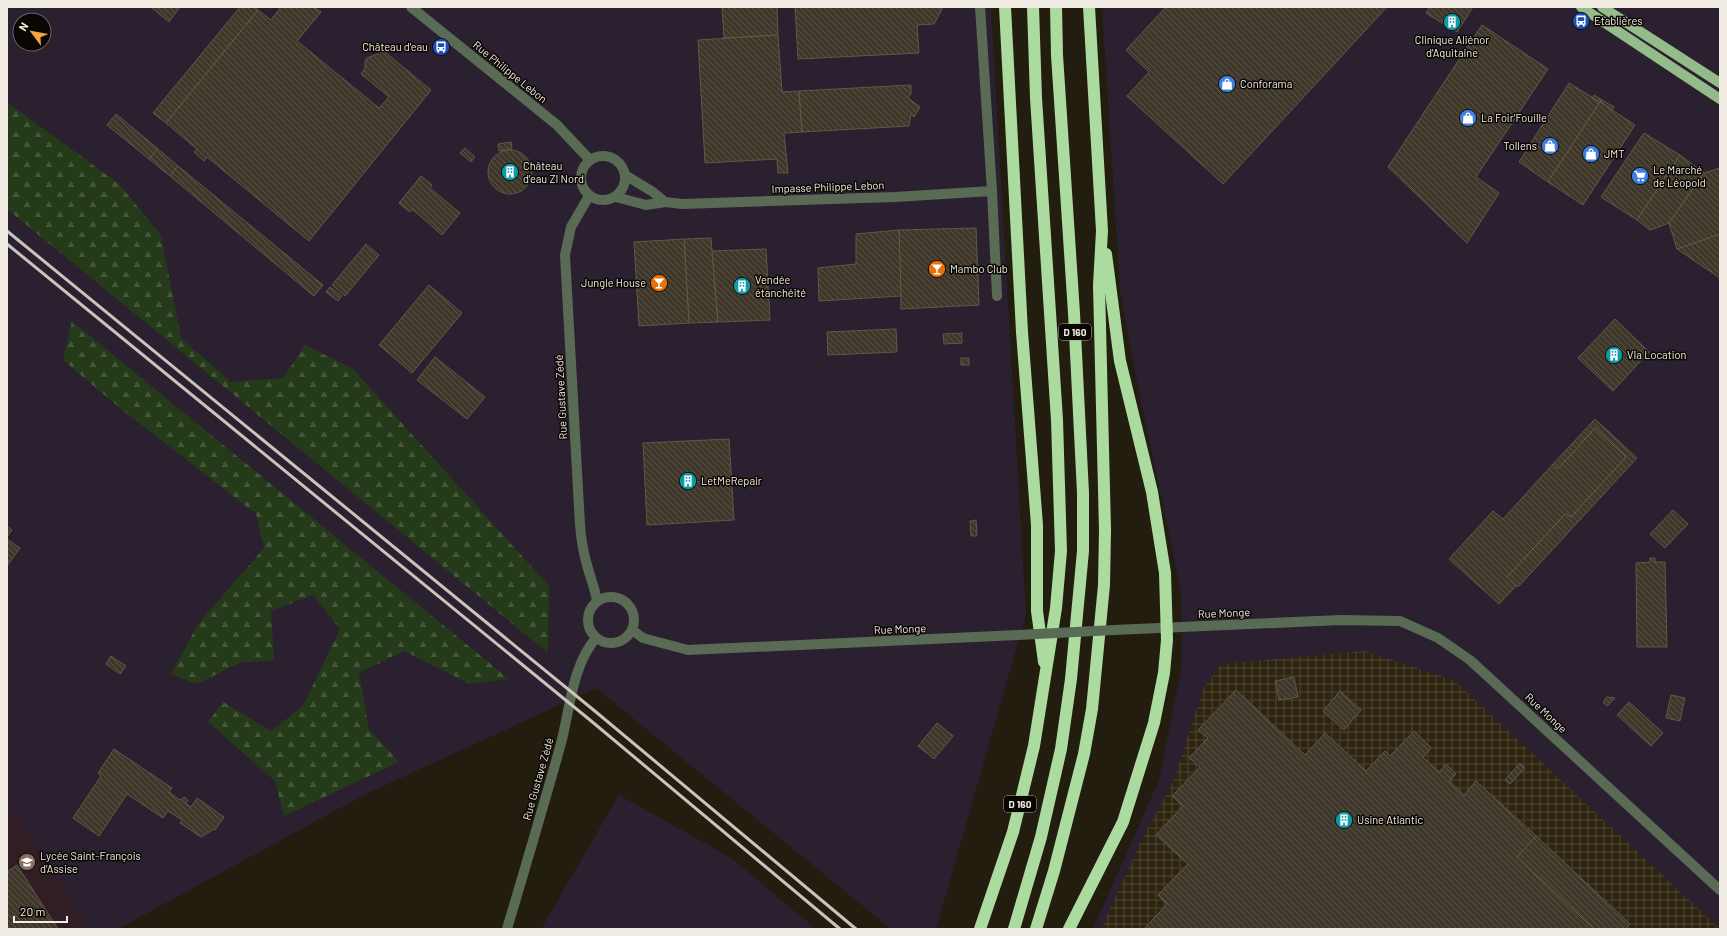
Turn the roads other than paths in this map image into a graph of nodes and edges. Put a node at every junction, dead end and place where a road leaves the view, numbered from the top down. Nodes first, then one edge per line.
1 (411, 7) edge
2 (980, 7) edge
3 (1005, 7) edge
4 (1033, 7) edge
5 (1056, 7) edge
6 (1089, 7) edge
7 (1581, 7) edge
8 (1602, 7) edge
9 (1720, 83) edge
10 (1720, 99) edge
11 (590, 160) junction
12 (625, 175) junction
13 (992, 191) junction
14 (589, 196) junction
15 (616, 197) junction
16 (665, 202) junction
17 (1102, 231) junction
18 (997, 296) dead end
19 (597, 601) junction
20 (1167, 627) junction
21 (632, 630) junction
22 (596, 638) junction
23 (1046, 675) junction
24 (1720, 890) edge
25 (507, 929) edge
26 (980, 929) edge
27 (1014, 929) edge
28 (1036, 929) edge
29 (1068, 929) edge

1 - 11 street, Rue Philippe Lebon
2 - 13 street
3 - 23 highway
4 - 23 highway, D 160
5 - 27 highway, D 160
6 - 17 highway
7 - 10 main road
8 - 9 main road
11 - 12 street
11 - 14 street
12 - 15 street
12 - 16 street
13 - 16 street, Impasse Philippe Lebon
13 - 18 street
14 - 15 street
14 - 19 street, Rue Gustave Zédé
15 - 16 street, Impasse Philippe Lebon
17 - 20 highway
17 - 28 highway
19 - 21 street
19 - 22 street
20 - 21 street, Rue Monge, bridge
20 - 24 street, Rue Monge
20 - 29 highway
21 - 22 street
22 - 25 street, Rue Gustave Zédé
23 - 26 highway, D 160

